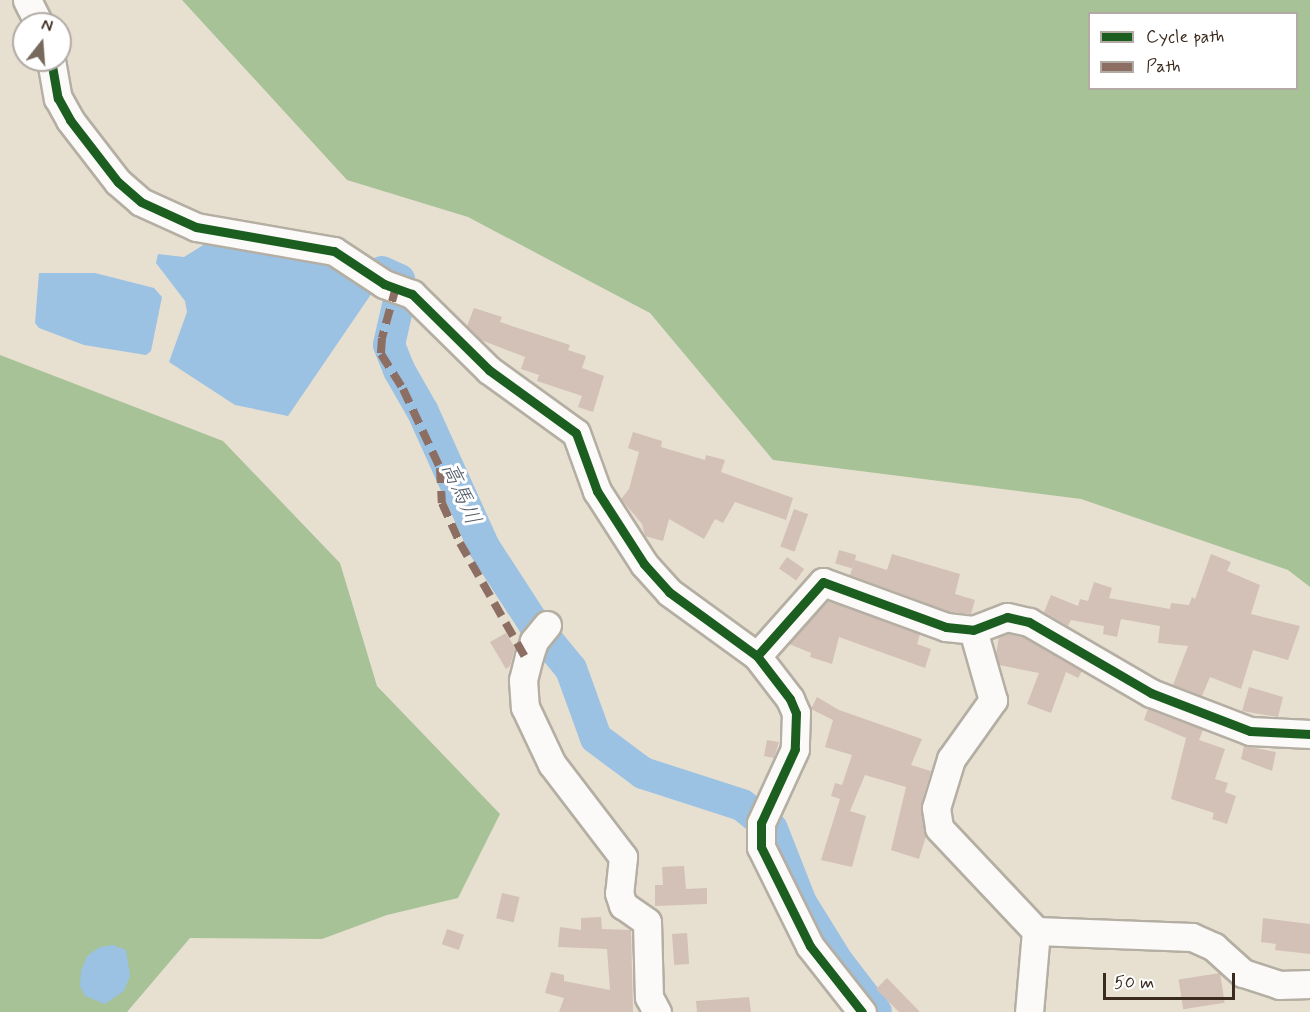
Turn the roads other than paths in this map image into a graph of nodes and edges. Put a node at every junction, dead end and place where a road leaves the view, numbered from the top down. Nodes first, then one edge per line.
1 (53, 72) edge
2 (547, 624) dead end
3 (973, 630) junction
4 (757, 656) junction
5 (1310, 734) edge
6 (1035, 930) junction
7 (1310, 984) edge
8 (657, 1012) edge
9 (862, 1012) edge
10 (1029, 1012) edge

1 - 4 street
2 - 8 street
3 - 4 street
3 - 5 street
3 - 6 street
4 - 9 street
6 - 7 street
6 - 10 street

